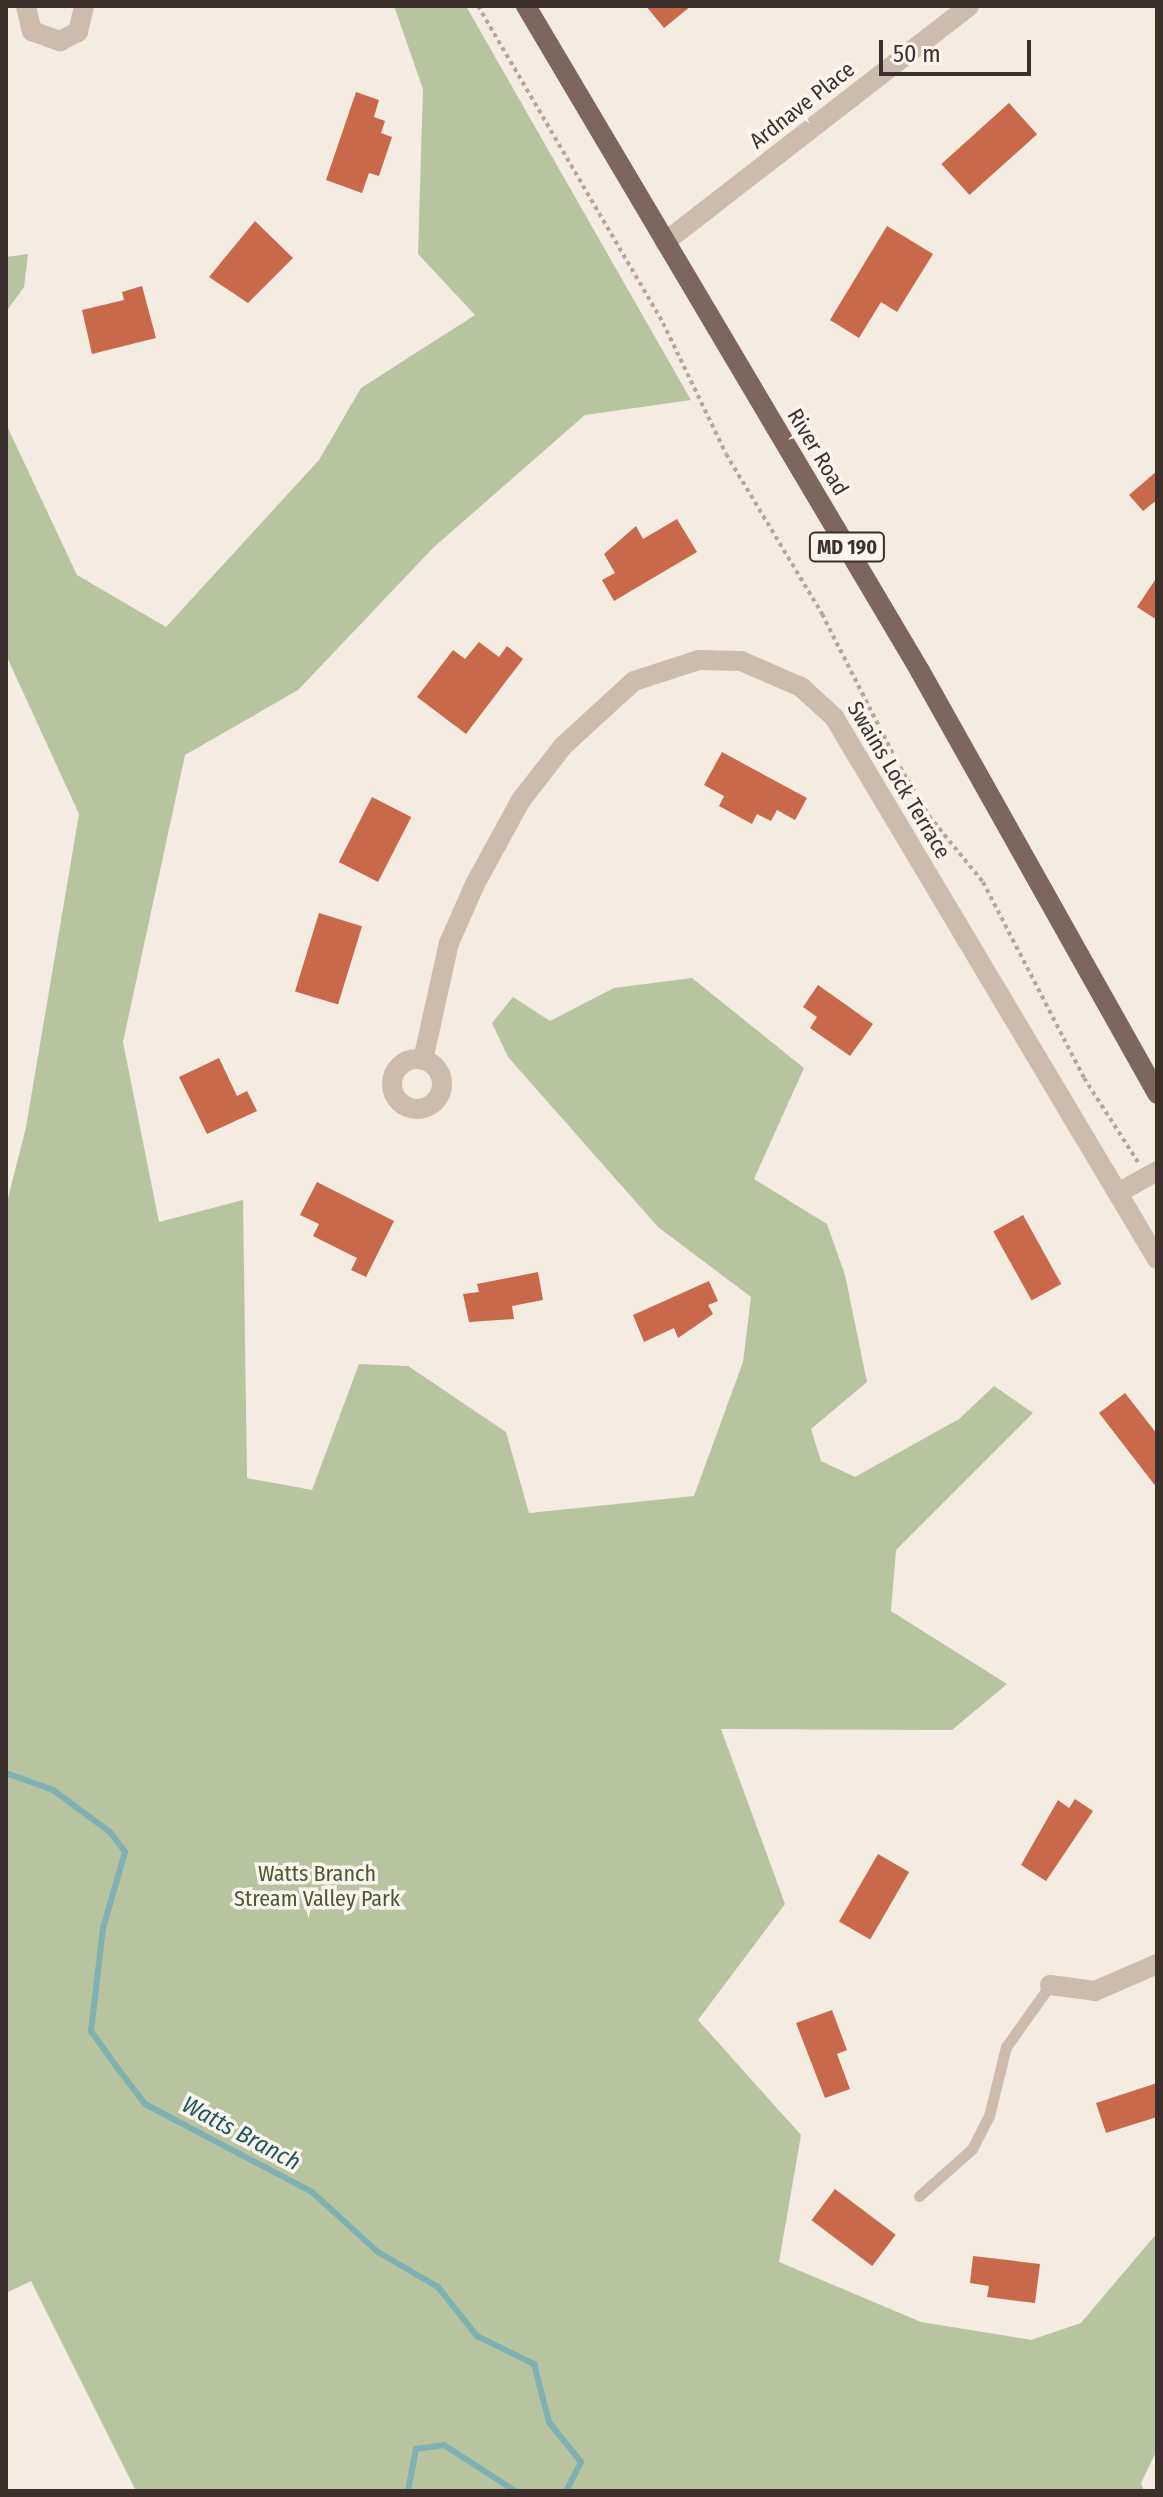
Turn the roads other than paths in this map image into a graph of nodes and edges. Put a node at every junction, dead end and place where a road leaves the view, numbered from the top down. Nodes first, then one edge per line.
1 (26, 6) edge
2 (84, 6) edge
3 (526, 6) edge
4 (969, 6) edge
5 (665, 242) junction
6 (423, 1060) dead end
7 (1157, 1094) edge
8 (1152, 1174) edge
9 (1118, 1193) junction
10 (1157, 1259) edge
11 (1157, 1964) edge
12 (1050, 1985) joint
13 (919, 2196) dead end

1 - 2 street
3 - 5 main road, River Road / MD 190
4 - 5 street, Ardnave Place
5 - 7 main road, River Road / MD 190
6 - 9 street, Swains Lock Terrace
8 - 9 street
9 - 10 street, Swains Lock Terrace
11 - 12 street
12 - 13 lane

